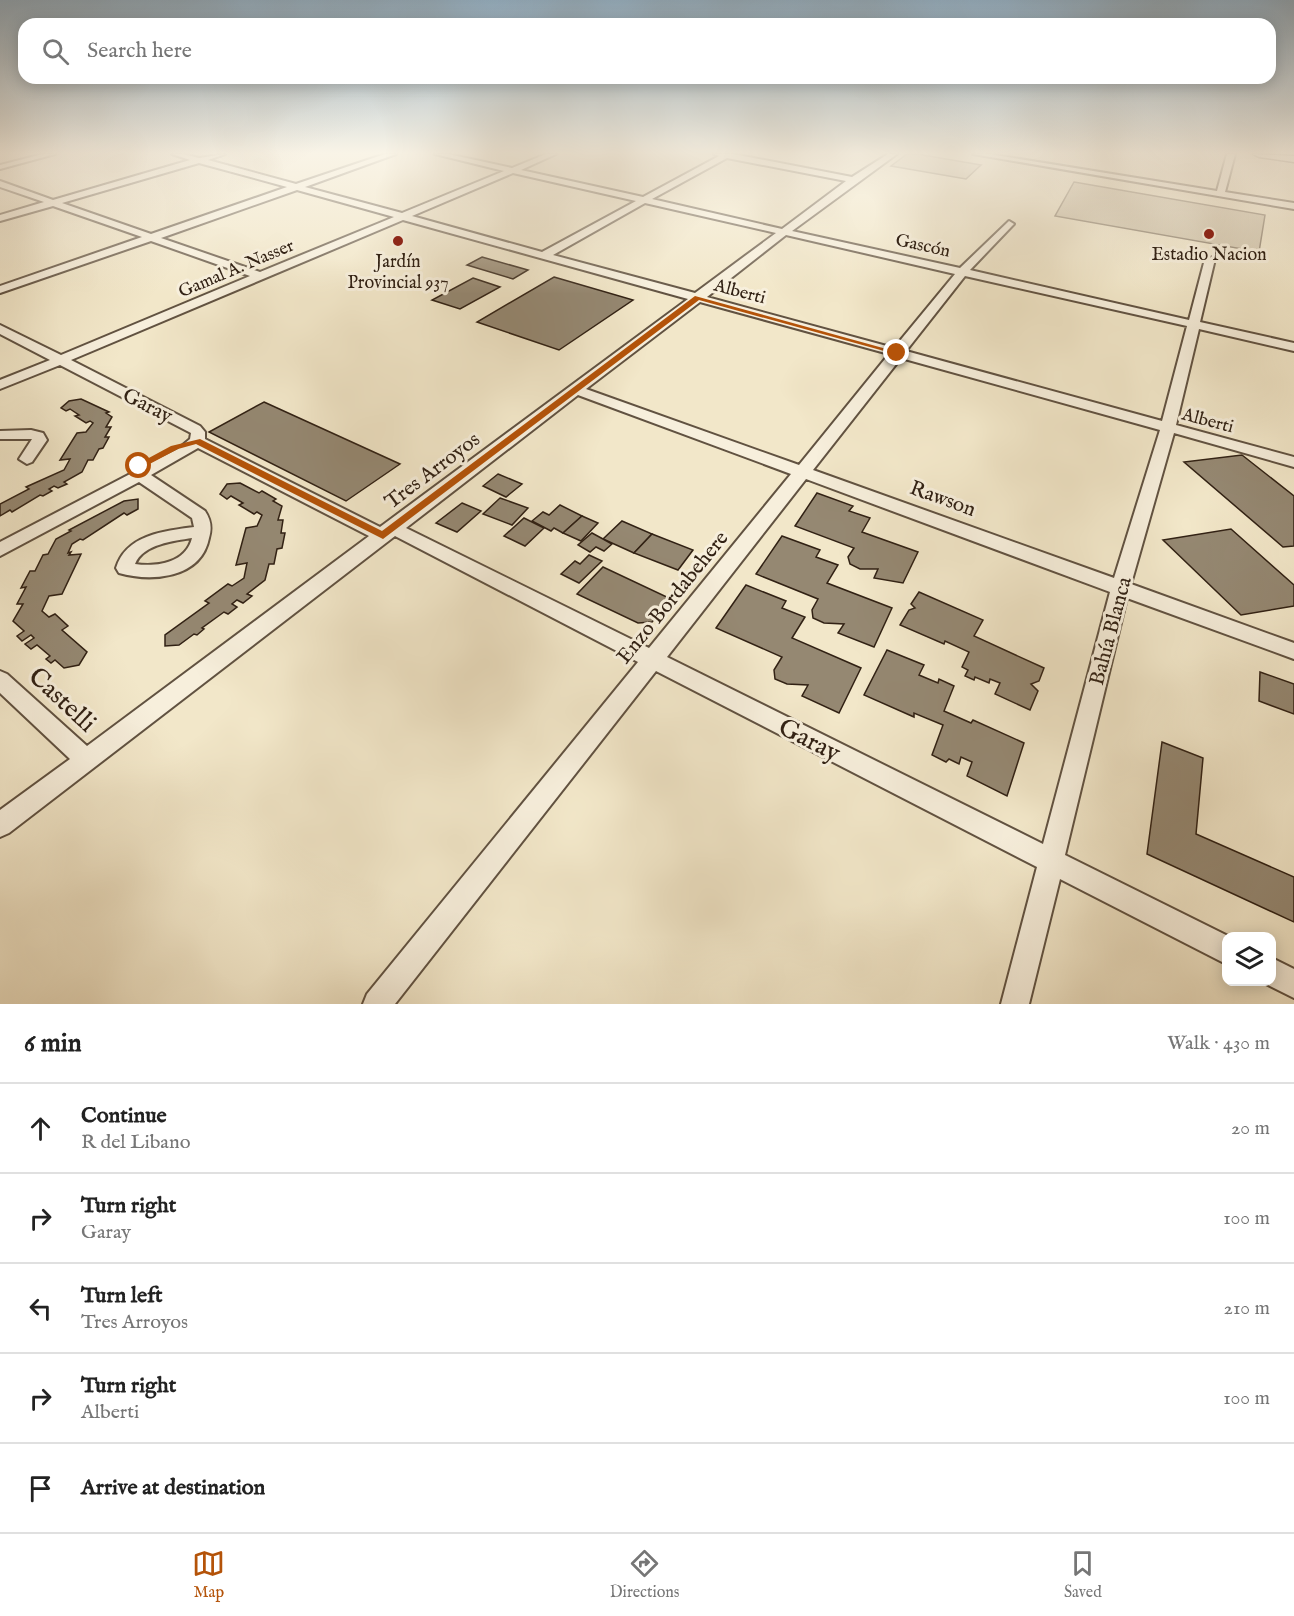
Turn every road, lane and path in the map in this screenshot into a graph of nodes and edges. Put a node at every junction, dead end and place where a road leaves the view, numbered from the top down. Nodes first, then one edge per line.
1 (46, 201) edge
2 (59, 201) edge
3 (256, 201) edge
4 (347, 201) edge
5 (439, 201) edge
6 (642, 201) edge
7 (648, 201) edge
8 (826, 201) edge
9 (1262, 201) edge
10 (52, 203) junction
11 (1294, 206) edge
12 (403, 216) junction
13 (0, 218) edge
14 (1009, 224) dead end
15 (785, 232) junction
16 (148, 238) junction
17 (544, 255) junction
18 (1210, 259) dead end
19 (963, 271) junction
20 (260, 276) junction
21 (0, 290) edge
22 (698, 298) junction
23 (1193, 323) junction
24 (0, 329) edge
25 (1294, 347) edge
26 (897, 353) junction
27 (61, 359) junction
28 (0, 385) edge
29 (576, 390) junction
30 (1168, 428) junction
31 (0, 435) edge
32 (197, 441) junction
33 (27, 459) dead end
34 (1294, 462) edge
35 (140, 471) junction
36 (803, 471) junction
37 (202, 531) dead end
38 (388, 532) junction
39 (0, 540) edge
40 (0, 550) edge
41 (1121, 586) junction
42 (1294, 651) edge
43 (653, 659) junction
44 (0, 680) edge
45 (87, 760) junction
46 (0, 825) edge
47 (1050, 861) junction
48 (1222, 947) edge
49 (1276, 974) edge
50 (1294, 984) edge
51 (377, 1004) edge
52 (1015, 1004) edge

1 - 10 street
2 - 10 street
3 - 16 street
4 - 12 street, Alberti
5 - 12 street, Gamal A. Nasser
6 - 17 street
7 - 15 street, Gascón
8 - 15 street, Tres Arroyos
9 - 11 street
10 - 13 street
10 - 16 street
12 - 17 street, Alberti
12 - 20 street, Gamal A. Nasser
14 - 19 street, Enzo Bordabehere
15 - 19 street, Gascón
15 - 22 street, Tres Arroyos
16 - 20 street
16 - 21 street
17 - 22 street, Alberti
18 - 23 street, Bahía Blanca
19 - 23 street, Gascón
19 - 26 street, Enzo Bordabehere
20 - 27 street, Gamal A. Nasser
22 - 26 street, Alberti
22 - 29 street, Tres Arroyos
23 - 25 street, Gascón
23 - 30 street, Bahía Blanca
24 - 27 street, Garay
26 - 30 street, Alberti
26 - 36 street, Enzo Bordabehere
27 - 28 street, Gamal A. Nasser
27 - 32 street, Garay
29 - 36 street, Rawson
29 - 38 street, Tres Arroyos
30 - 34 street, Alberti
30 - 41 street, Bahía Blanca
31 - 33 street
32 - 35 street
32 - 38 street, Garay
35 - 37 street
35 - 39 street
35 - 40 street
36 - 41 street, Rawson
36 - 43 street, Enzo Bordabehere
38 - 43 street, Garay
38 - 45 street, Tres Arroyos
41 - 42 street, Rawson
41 - 47 street, Bahía Blanca
43 - 47 street, Garay
43 - 51 street, Enzo Bordabehere
44 - 45 street, Castelli
45 - 46 street, Tres Arroyos
47 - 48 street, Garay
47 - 52 street, Bahía Blanca
49 - 50 street

